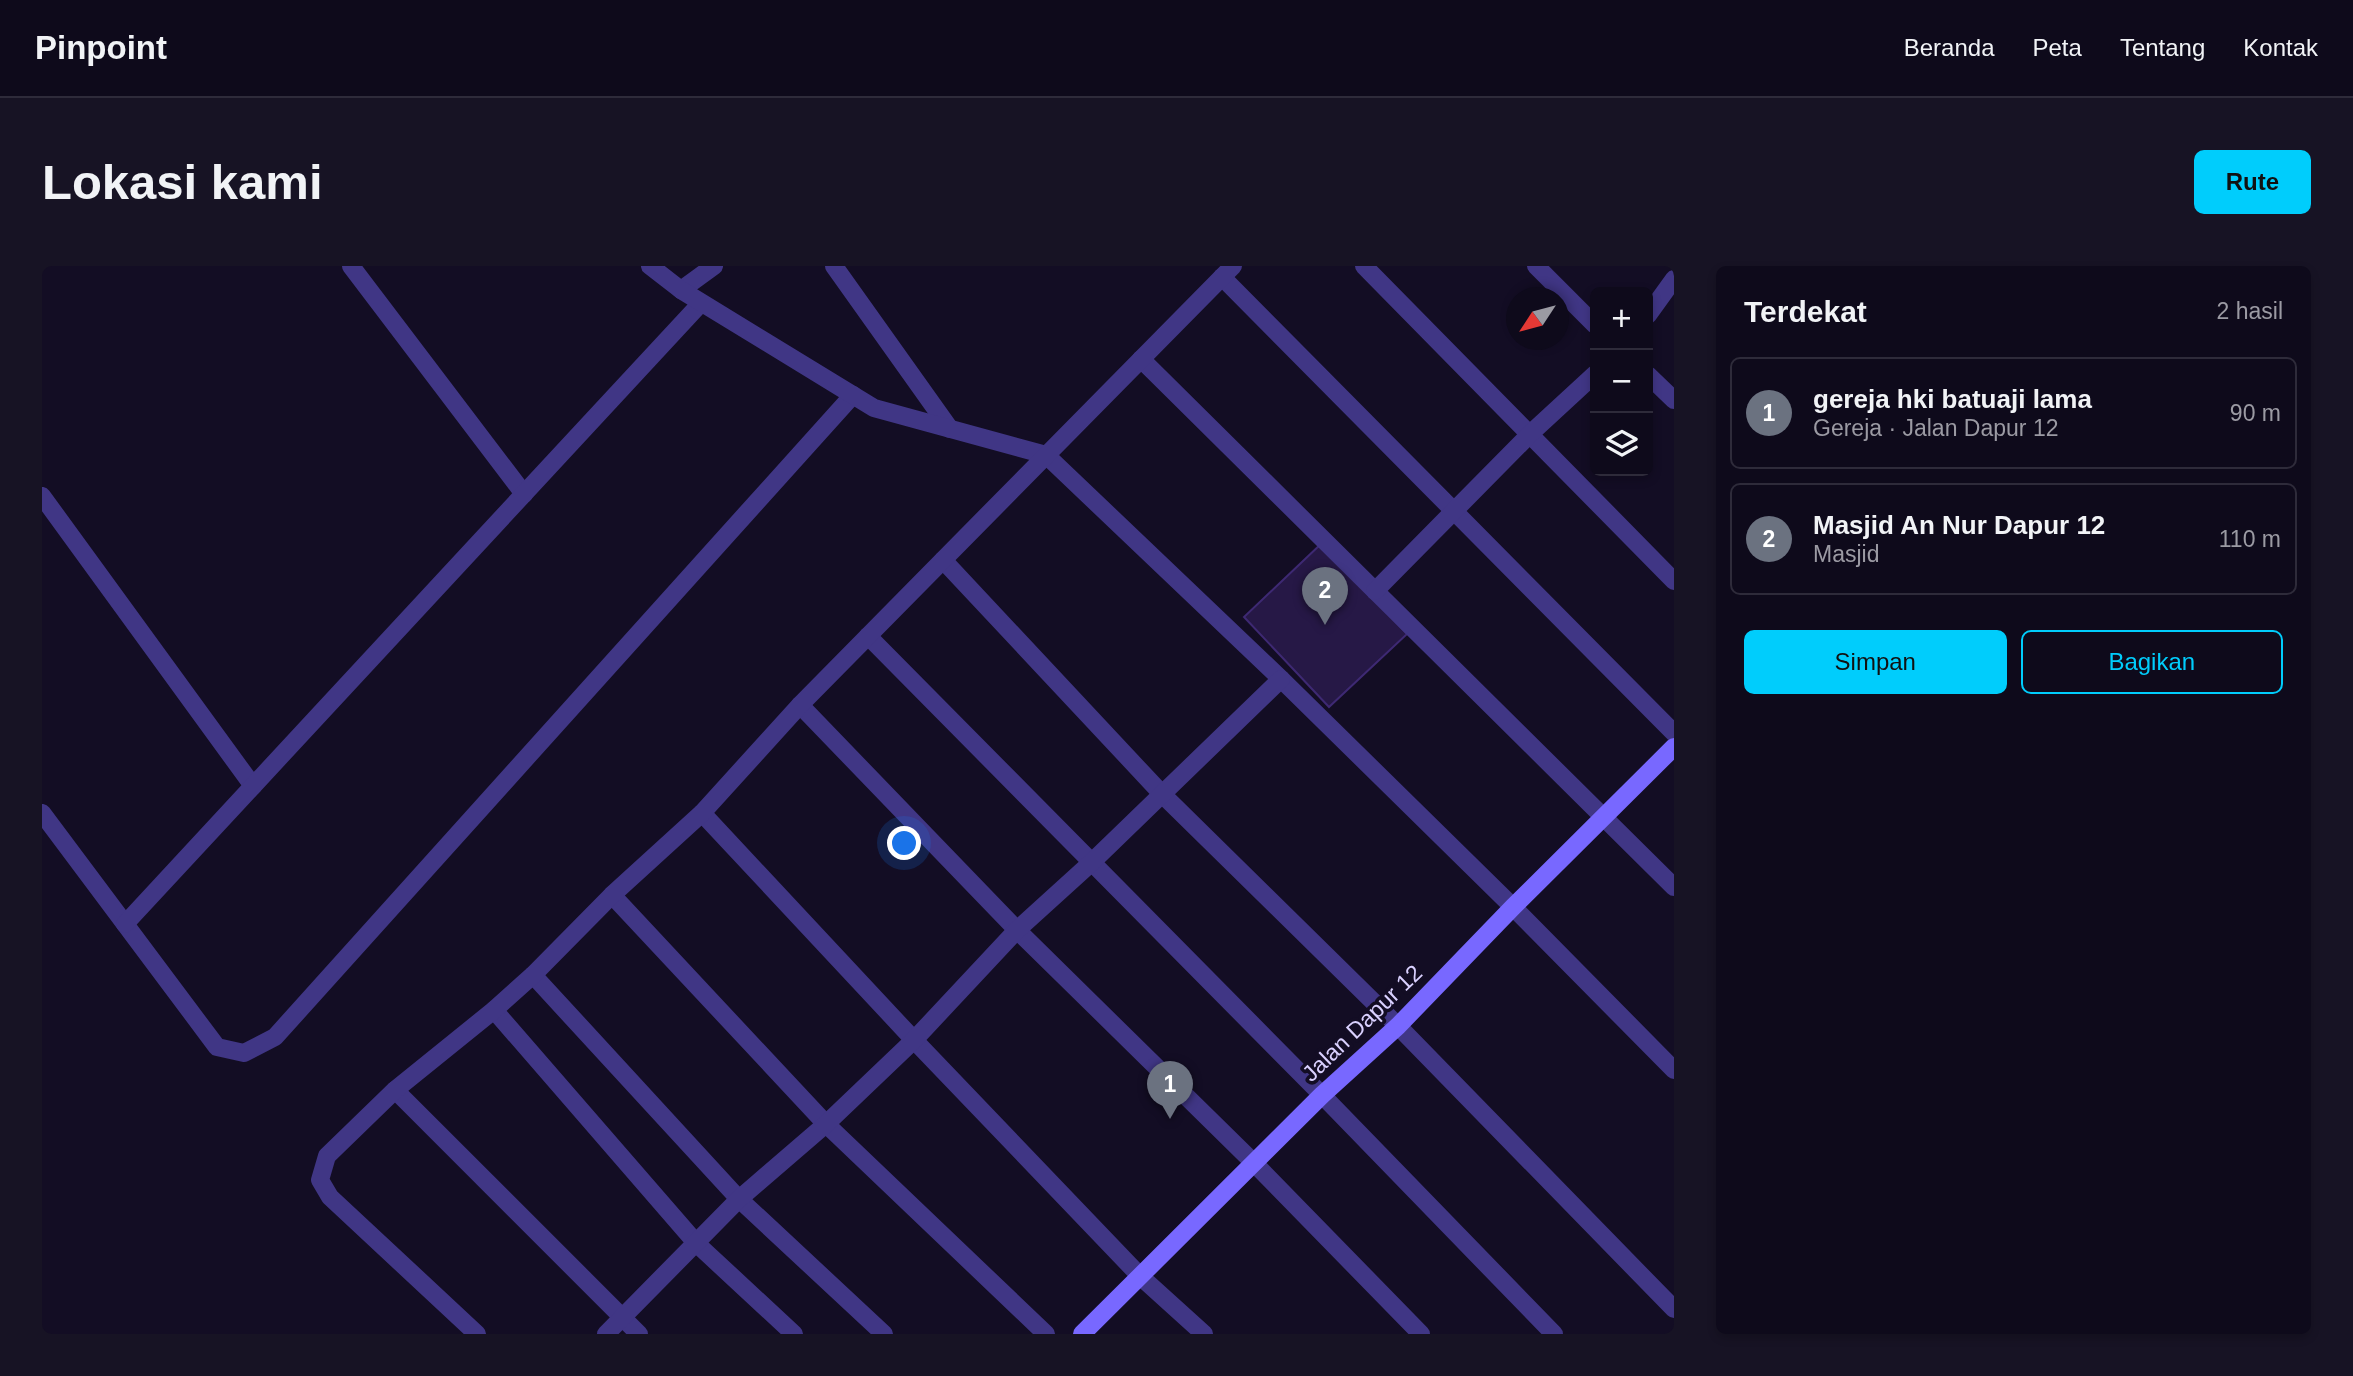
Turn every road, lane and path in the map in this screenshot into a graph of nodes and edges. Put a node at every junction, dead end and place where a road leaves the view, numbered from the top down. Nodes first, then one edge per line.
1 (351, 266) edge
2 (650, 266) edge
3 (713, 266) edge
4 (834, 266) edge
5 (1364, 266) edge
6 (1536, 266) edge
7 (1227, 272) edge
8 (1674, 279) edge
9 (681, 290) junction
10 (701, 303) junction
11 (1653, 308) edge
12 (1590, 320) edge
13 (1141, 359) junction
14 (1590, 379) edge
15 (1653, 380) edge
16 (853, 395) junction
17 (1674, 400) edge
18 (950, 429) junction
19 (1530, 434) junction
20 (1046, 455) junction
21 (524, 494) junction
22 (42, 496) edge
23 (1454, 511) junction
24 (943, 560) junction
25 (1674, 581) edge
26 (1375, 591) junction
27 (868, 636) junction
28 (1281, 679) junction
29 (800, 705) junction
30 (1674, 733) edge
31 (1674, 747) edge
32 (253, 786) junction
33 (1162, 794) junction
34 (42, 813) edge
35 (702, 813) junction
36 (1603, 817) junction
37 (1092, 862) junction
38 (1674, 887) edge
39 (612, 895) junction
40 (1513, 907) junction
41 (125, 924) junction
42 (1017, 930) junction
43 (533, 975) junction
44 (494, 1010) junction
45 (1398, 1026) junction
46 (914, 1040) junction
47 (1674, 1070) edge
48 (395, 1090) junction
49 (1322, 1095) junction
50 (826, 1124) junction
51 (1254, 1163) junction
52 (739, 1199) junction
53 (697, 1244) junction
54 (1140, 1276) junction
55 (1674, 1309) edge
56 (623, 1319) junction
57 (477, 1334) edge
58 (606, 1334) edge
59 (639, 1334) edge
60 (794, 1334) edge
61 (884, 1334) edge
62 (1046, 1334) edge
63 (1082, 1334) edge
64 (1203, 1334) edge
65 (1421, 1334) edge
66 (1554, 1334) edge

1 - 21 street
2 - 9 street
3 - 9 street
4 - 18 street
5 - 19 street
6 - 12 street
7 - 13 street
7 - 23 street
8 - 11 street
9 - 10 street
10 - 16 street
10 - 21 street
13 - 20 street
13 - 26 street
14 - 19 street
15 - 17 street
16 - 18 street
16 - 41 street
18 - 20 street
19 - 23 street
19 - 25 street
20 - 24 street
20 - 28 street
21 - 32 street
22 - 32 street
23 - 26 street
23 - 30 street
24 - 27 street
24 - 33 street
26 - 36 street
27 - 29 street
27 - 37 street
28 - 33 street
28 - 40 street
29 - 35 street
29 - 42 street
31 - 36 street, Jalan Dapur 12
32 - 41 street
33 - 37 street
33 - 45 street
34 - 41 street
35 - 39 street
35 - 46 street
36 - 38 street
36 - 40 street, Jalan Dapur 12
37 - 42 street
37 - 49 street
39 - 43 street
39 - 50 street
40 - 45 street, Jalan Dapur 12
40 - 47 street
42 - 46 street
42 - 51 street
43 - 44 street
43 - 52 street
44 - 48 street
44 - 53 street
45 - 49 street, Jalan Dapur 12
45 - 55 street
46 - 50 street
46 - 54 street
48 - 56 street
48 - 57 street
49 - 51 street, Jalan Dapur 12
49 - 66 street
50 - 52 street
50 - 62 street
51 - 54 street, Jalan Dapur 12
51 - 65 street
52 - 53 street
52 - 61 street
53 - 56 street
53 - 60 street
54 - 63 street, Jalan Dapur 12
54 - 64 street
56 - 58 street
56 - 59 street

